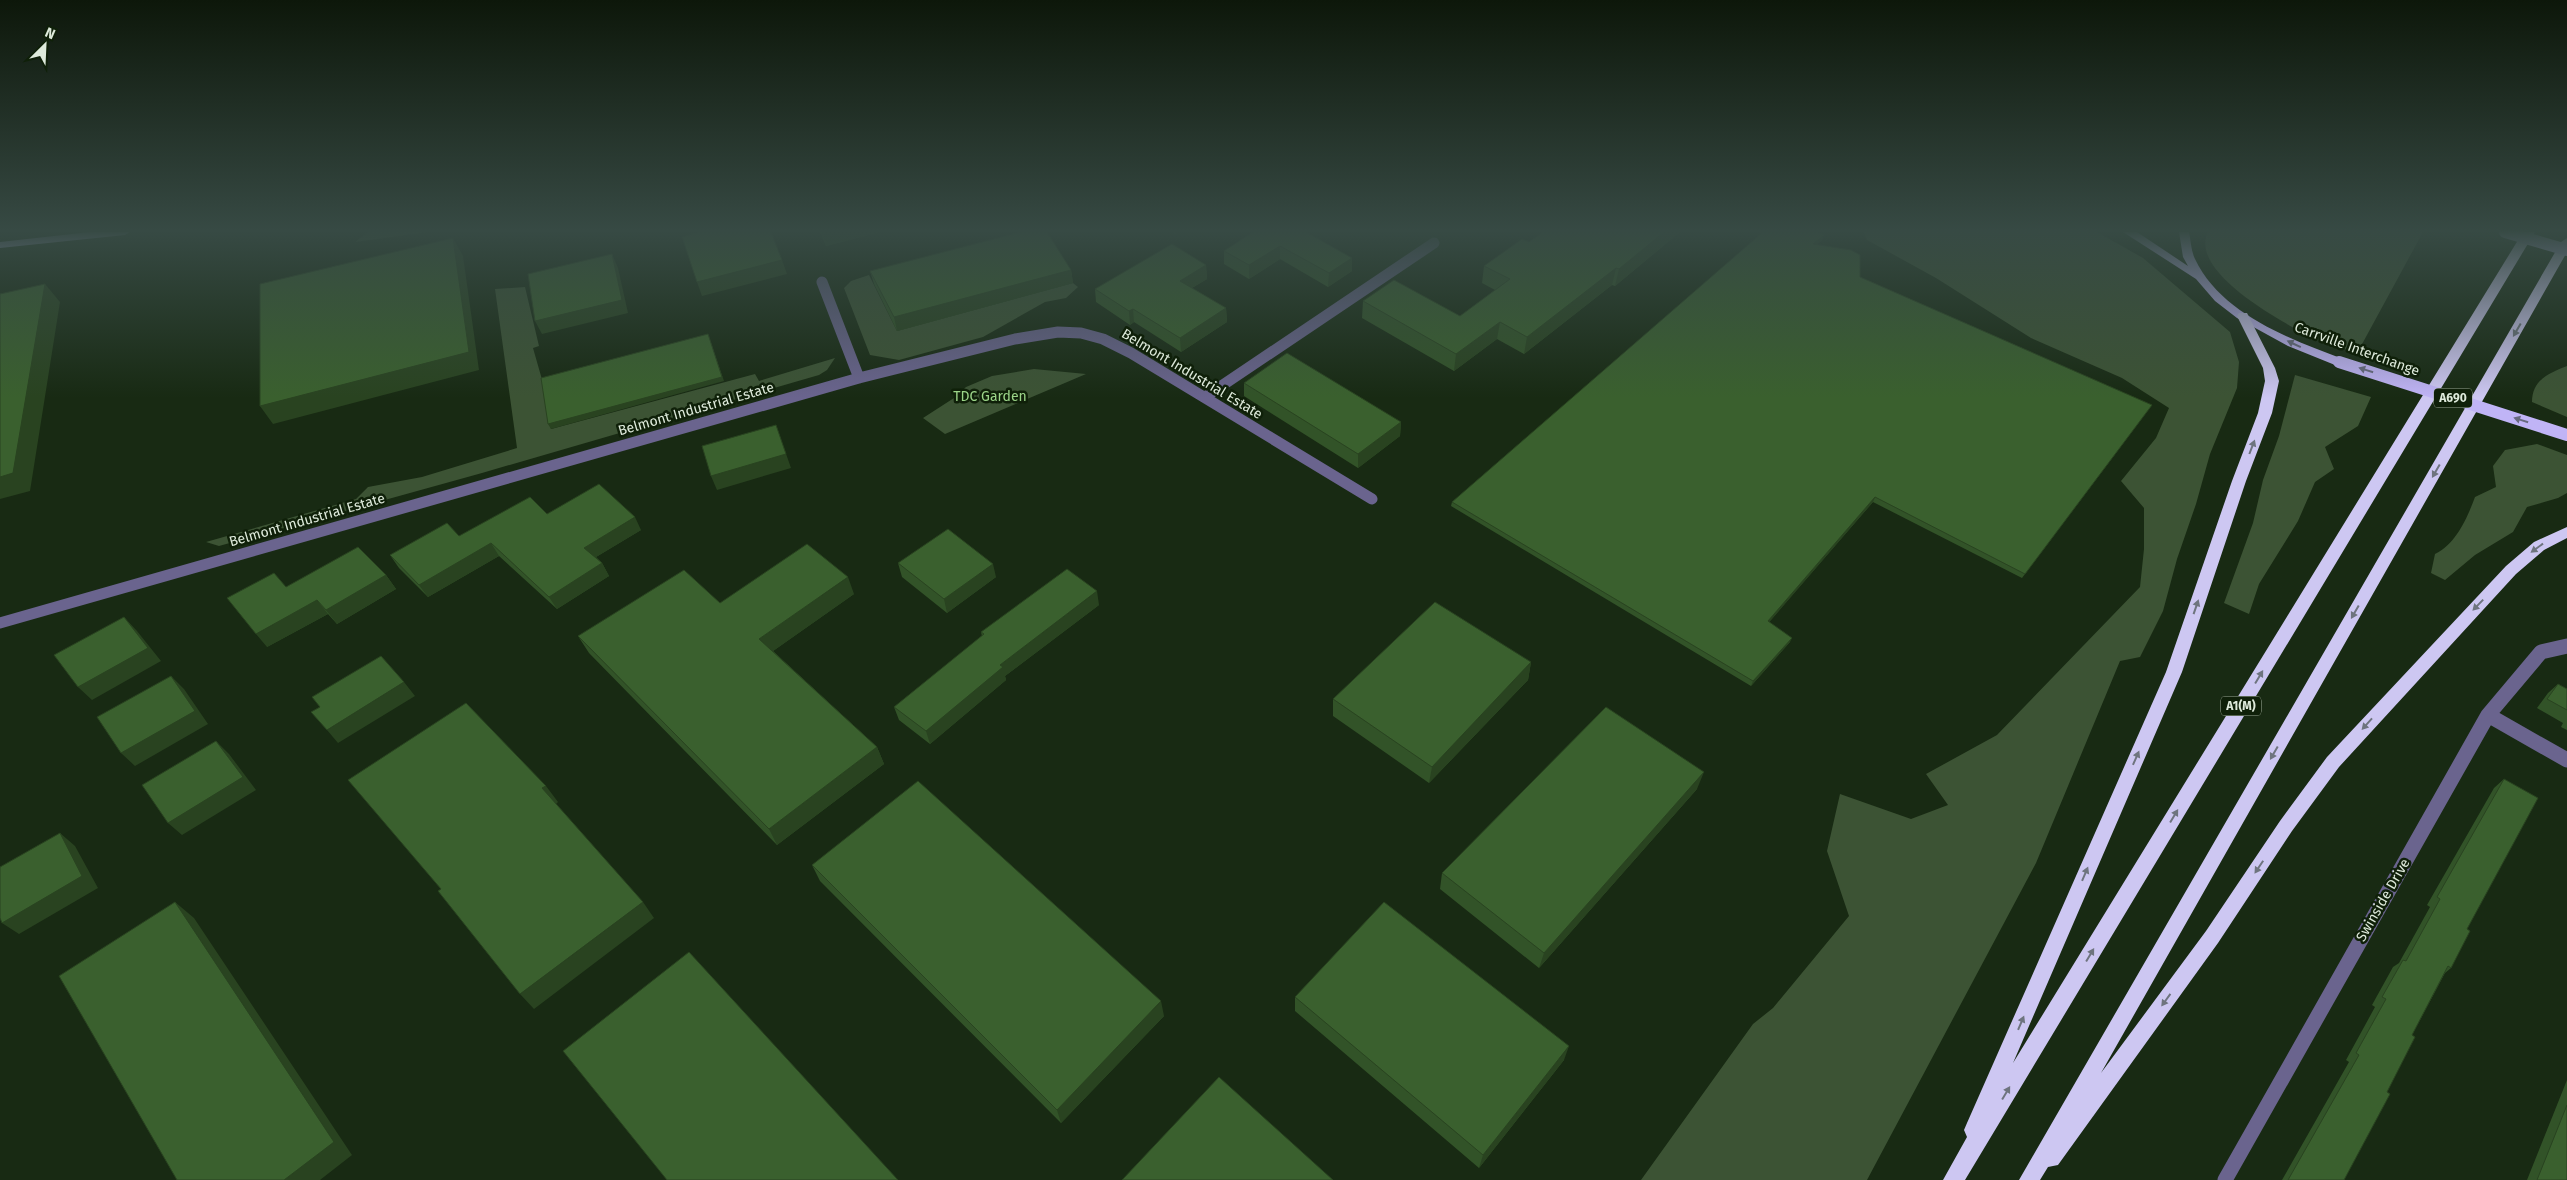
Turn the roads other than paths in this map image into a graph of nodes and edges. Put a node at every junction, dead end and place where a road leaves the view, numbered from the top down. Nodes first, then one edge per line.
1 (824, 287) edge
2 (1368, 287) edge
3 (2209, 287) edge
4 (2496, 287) edge
5 (2541, 287) edge
6 (2243, 316) junction
7 (2340, 362) joint
8 (858, 378) junction
9 (1205, 397) junction
10 (2567, 435) edge
11 (1372, 499) dead end
12 (2567, 532) edge
13 (0, 623) edge
14 (2567, 646) edge
15 (2488, 715) junction
16 (2567, 760) edge
17 (1953, 1180) edge
18 (2029, 1180) edge
19 (2036, 1180) edge
20 (2225, 1180) edge

1 - 8 street
2 - 9 street
3 - 6 highway, Carrville Interchange / A690
17 -> 4 highway, A1(M)
5 -> 18 highway
7 -> 6 highway, Carrville Interchange / A690
17 -> 6 highway
10 -> 7 highway, Carrville Interchange / A690, bridge
8 - 9 street, Belmont Industrial Estate
8 - 13 street, Belmont Industrial Estate
9 - 11 street, Belmont Industrial Estate
12 -> 19 highway
14 - 15 street, Swinside Drive
15 - 16 street
15 - 20 street, Swinside Drive

